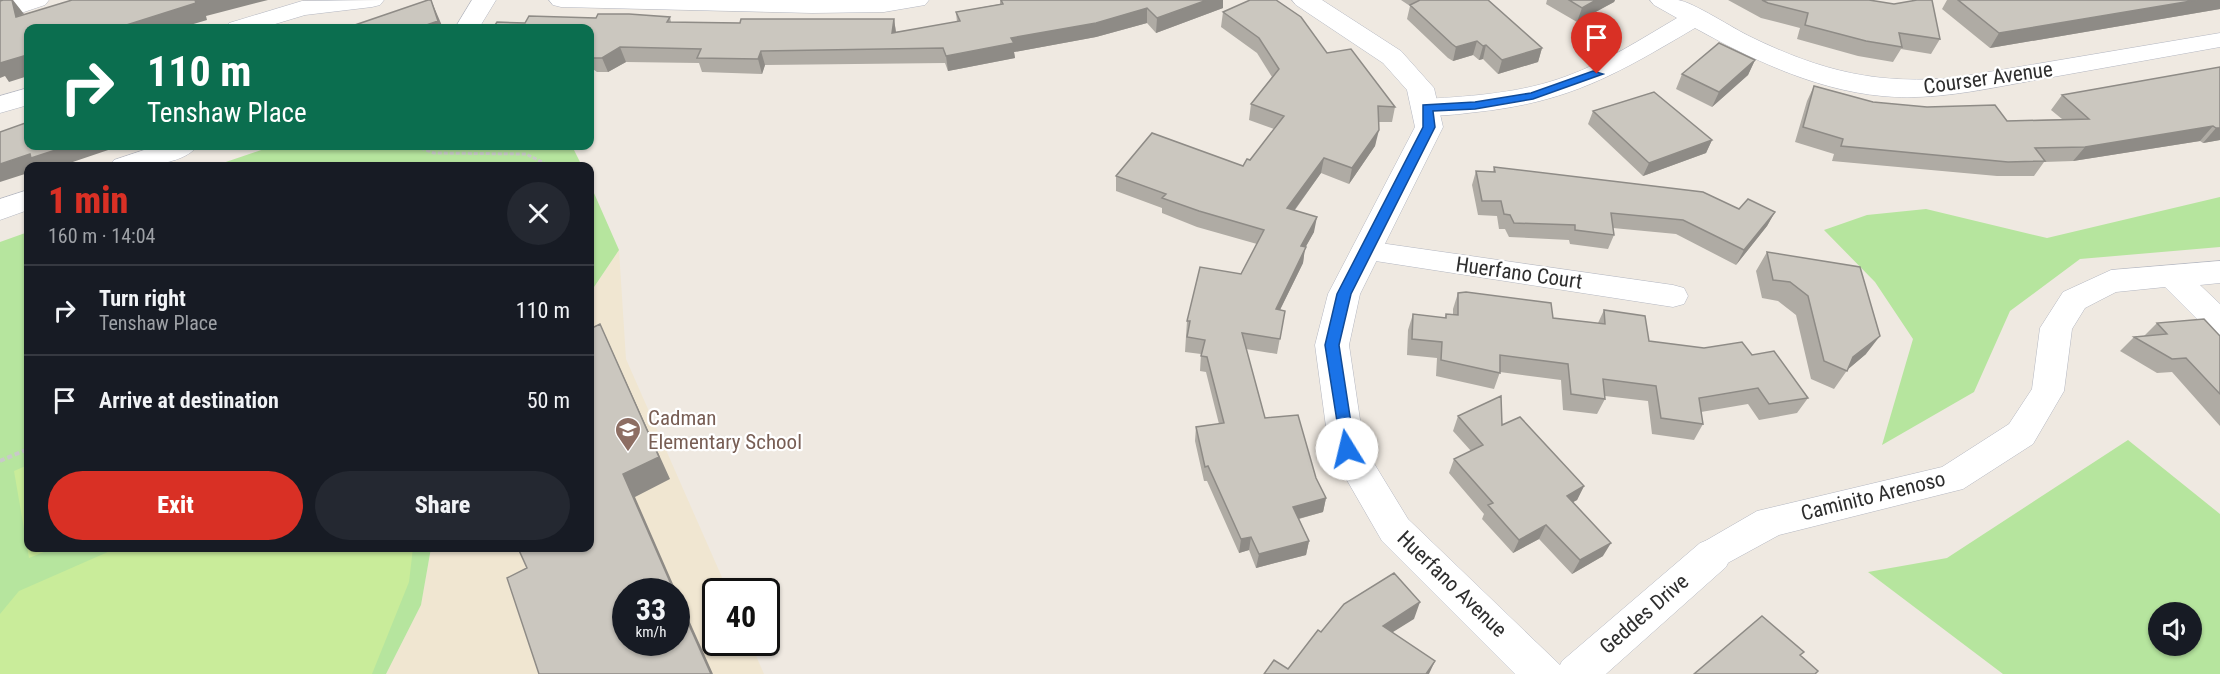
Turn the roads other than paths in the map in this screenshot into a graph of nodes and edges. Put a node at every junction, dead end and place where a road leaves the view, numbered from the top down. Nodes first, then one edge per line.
1 (37, 0) edge
2 (372, 0) edge
3 (484, 0) edge
4 (561, 0) edge
5 (916, 0) edge
6 (1305, 0) edge
7 (1662, 0) edge
8 (0, 13) edge
9 (1695, 18) junction
10 (251, 24) edge
11 (469, 24) edge
12 (2220, 40) edge
13 (24, 97) edge
14 (0, 105) edge
15 (1427, 107) junction
16 (171, 150) edge
17 (136, 162) edge
18 (24, 201) edge
19 (0, 210) edge
20 (1366, 251) junction
21 (2220, 272) edge
22 (2171, 275) junction
23 (1672, 296) dead end
24 (2220, 322) edge
25 (1713, 555) joint
26 (1543, 674) edge
27 (1576, 674) edge

1 - 8 street
2 - 10 street
3 - 11 street
4 - 5 street
6 - 15 street
7 - 9 street, Courser Avenue
9 - 12 street, Courser Avenue
9 - 15 street
13 - 14 street
15 - 20 street, Huerfano Avenue
16 - 17 street
18 - 19 street
20 - 23 street, Huerfano Court
20 - 26 street, Huerfano Avenue
21 - 22 street, Caminito Arenoso
22 - 24 street
22 - 25 street, Caminito Arenoso
25 - 27 street, Geddes Drive

